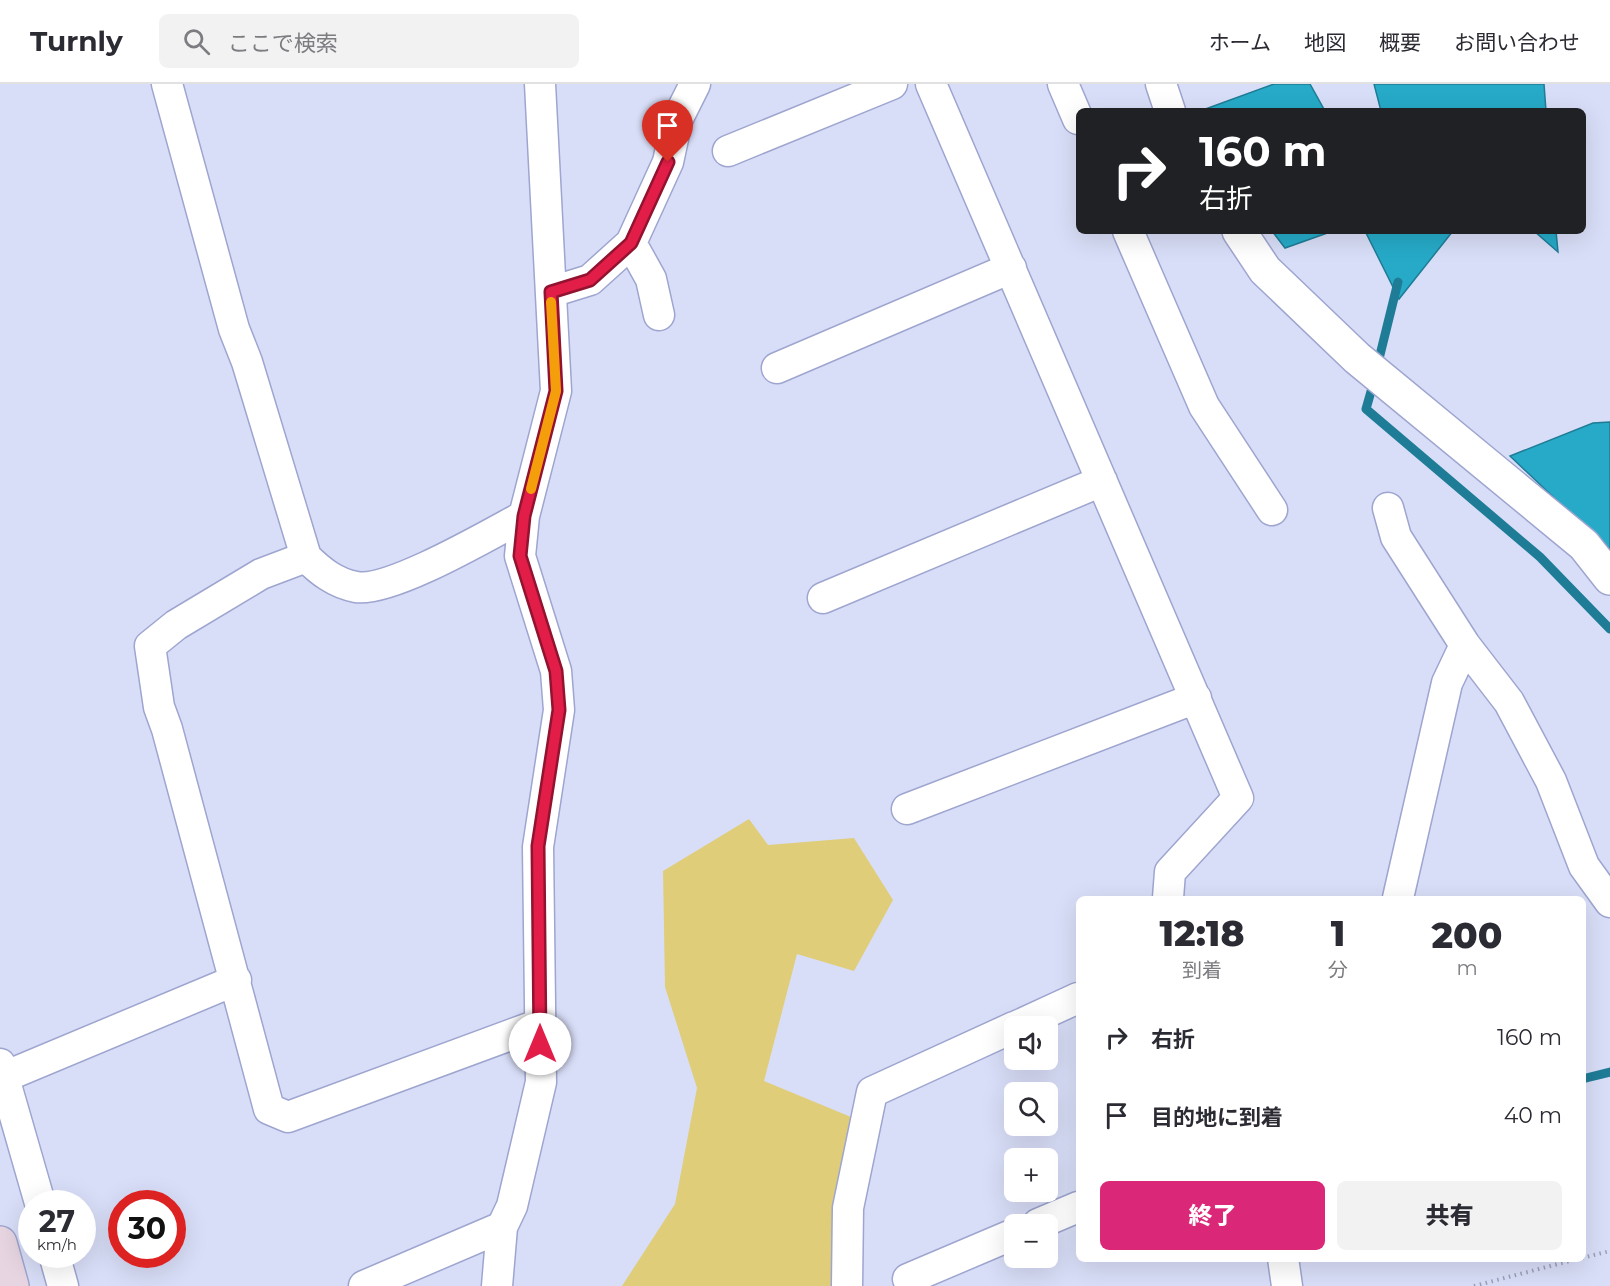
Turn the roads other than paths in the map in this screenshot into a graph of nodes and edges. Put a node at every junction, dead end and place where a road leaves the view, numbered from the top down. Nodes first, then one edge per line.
1 (167, 84) edge
2 (540, 84) edge
3 (695, 84) edge
4 (892, 84) edge
5 (931, 84) edge
6 (1063, 84) edge
7 (1161, 84) edge
8 (1169, 108) edge
9 (1076, 114) edge
10 (728, 151) dead end
11 (1129, 234) edge
12 (1241, 234) edge
13 (631, 243) junction
14 (1011, 268) junction
15 (551, 292) junction
16 (659, 315) dead end
17 (777, 368) dead end
18 (1102, 481) junction
19 (1388, 508) dead end
20 (1272, 510) dead end
21 (524, 516) junction
22 (306, 556) junction
23 (1610, 578) edge
24 (823, 598) dead end
25 (1465, 645) junction
26 (1196, 698) junction
27 (907, 809) dead end
28 (1168, 896) edge
29 (1398, 896) edge
30 (1610, 902) edge
31 (236, 980) junction
32 (1076, 999) edge
33 (1039, 1016) edge
34 (540, 1024) junction
35 (1004, 1032) edge
36 (2, 1071) edge
37 (35, 1190) edge
38 (1076, 1208) edge
39 (1058, 1216) edge
40 (502, 1227) junction
41 (1004, 1238) edge
42 (0, 1243) edge
43 (1284, 1262) edge
44 (58, 1268) edge
45 (908, 1279) dead end
46 (12, 1286) edge
47 (63, 1286) edge
48 (364, 1286) edge
49 (498, 1286) edge
50 (847, 1286) edge
51 (1287, 1286) edge

1 - 22 street
2 - 15 street
3 - 13 street
4 - 10 street
5 - 14 street
6 - 9 street
7 - 8 street
11 - 20 street
12 - 23 street
13 - 15 street
13 - 16 street
14 - 17 street
14 - 18 street
15 - 21 street
18 - 24 street
18 - 26 street
19 - 25 street
21 - 22 street
21 - 34 street
22 - 31 street
25 - 29 street
25 - 30 street
26 - 27 street
26 - 28 street
31 - 34 street
31 - 36 street
32 - 33 street
34 - 40 street
35 - 50 street
36 - 37 street
38 - 39 street
40 - 48 street
40 - 49 street
41 - 45 street
42 - 46 main road
43 - 51 street
44 - 47 street

